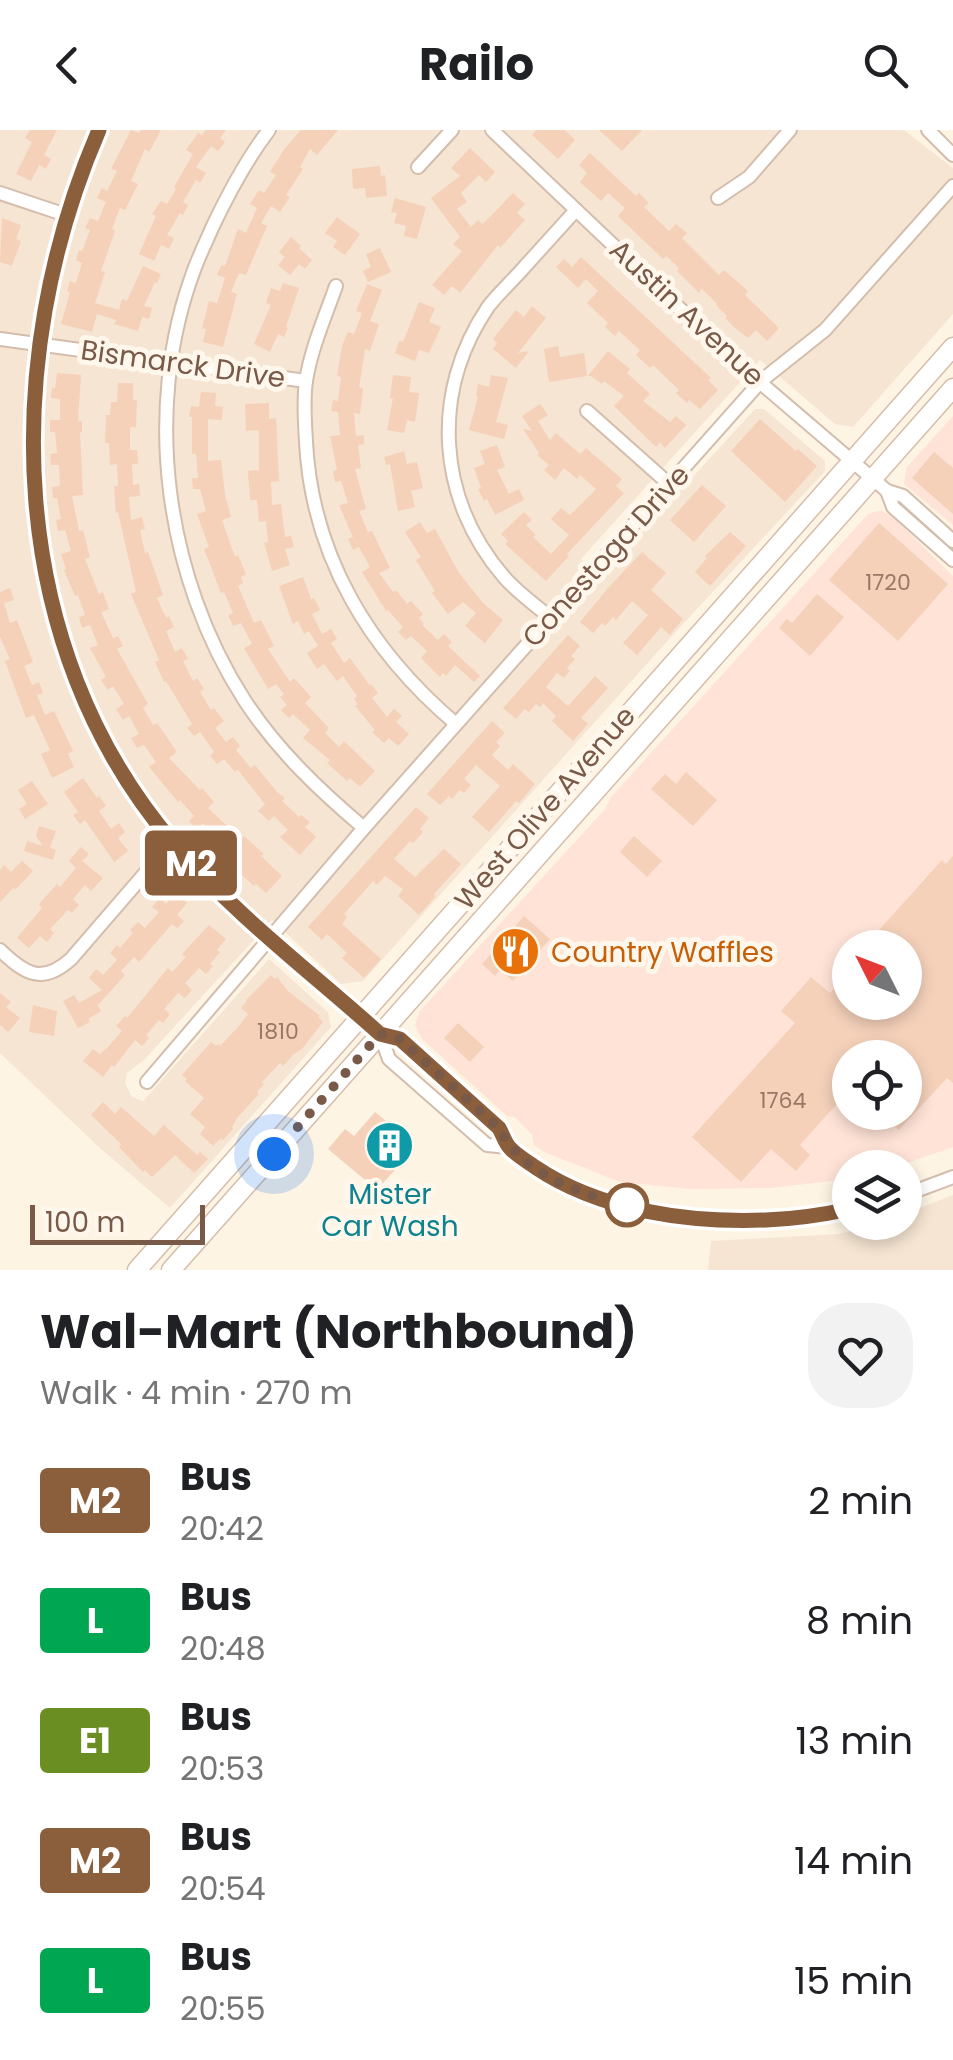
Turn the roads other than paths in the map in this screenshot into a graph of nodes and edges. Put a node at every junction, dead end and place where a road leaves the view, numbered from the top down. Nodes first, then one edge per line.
1 (98, 130) edge
2 (269, 130) edge
3 (452, 130) edge
4 (492, 130) edge
5 (790, 130) edge
6 (928, 130) edge
7 (953, 155) edge
8 (418, 167) dead end
9 (953, 186) edge
10 (0, 192) edge
11 (718, 198) dead end
12 (576, 210) junction
13 (60, 214) junction
14 (336, 286) dead end
15 (0, 339) edge
16 (28, 343) junction
17 (953, 347) edge
18 (172, 362) junction
19 (306, 381) junction
20 (761, 381) junction
21 (953, 388) edge
22 (587, 411) dead end
23 (852, 461) junction
24 (670, 484) junction
25 (880, 485) junction
26 (953, 541) edge
27 (938, 547) junction
28 (953, 550) edge
29 (953, 560) edge
30 (550, 618) junction
31 (456, 724) junction
32 (364, 828) junction
33 (172, 842) junction
34 (270, 938) junction
35 (0, 950) edge
36 (361, 1016) junction
37 (380, 1034) junction
38 (147, 1082) dead end
39 (508, 1146) junction
40 (953, 1177) edge
41 (922, 1189) edge
42 (832, 1212) edge
43 (137, 1270) edge
44 (171, 1270) edge

1 - 13 street
2 - 18 street
3 - 8 street
4 - 12 street, Austin Avenue
5 - 11 street
6 - 7 street
9 - 20 street, Conestoga Drive
10 - 13 street
12 - 20 street, Austin Avenue
12 - 30 street
13 - 16 street
14 - 19 street
15 - 16 street, Bismarck Drive
16 - 18 street, Bismarck Drive
16 - 33 street
17 - 23 main road, West Olive Avenue
18 - 19 street, Bismarck Drive
18 - 32 street
19 - 31 street
20 - 23 street, Austin Avenue
20 - 24 street, Conestoga Drive
21 - 25 main road, West Olive Avenue
22 - 24 street
23 - 25 street, Austin Avenue
23 - 36 main road, West Olive Avenue
24 - 30 street, Conestoga Drive
25 - 26 street, Austin Avenue
25 - 27 street, Austin Avenue
25 - 37 main road, West Olive Avenue
27 - 28 street
27 - 29 street, Austin Avenue
30 - 31 street, Conestoga Drive
31 - 32 street, Conestoga Drive
32 - 34 street, Conestoga Drive
33 - 34 street
33 - 35 street
34 - 36 street
34 - 38 street, Conestoga Drive
36 - 37 street
36 - 43 main road, West Olive Avenue
37 - 39 street
37 - 39 street
37 - 44 main road, West Olive Avenue
39 - 42 street
40 - 41 street

